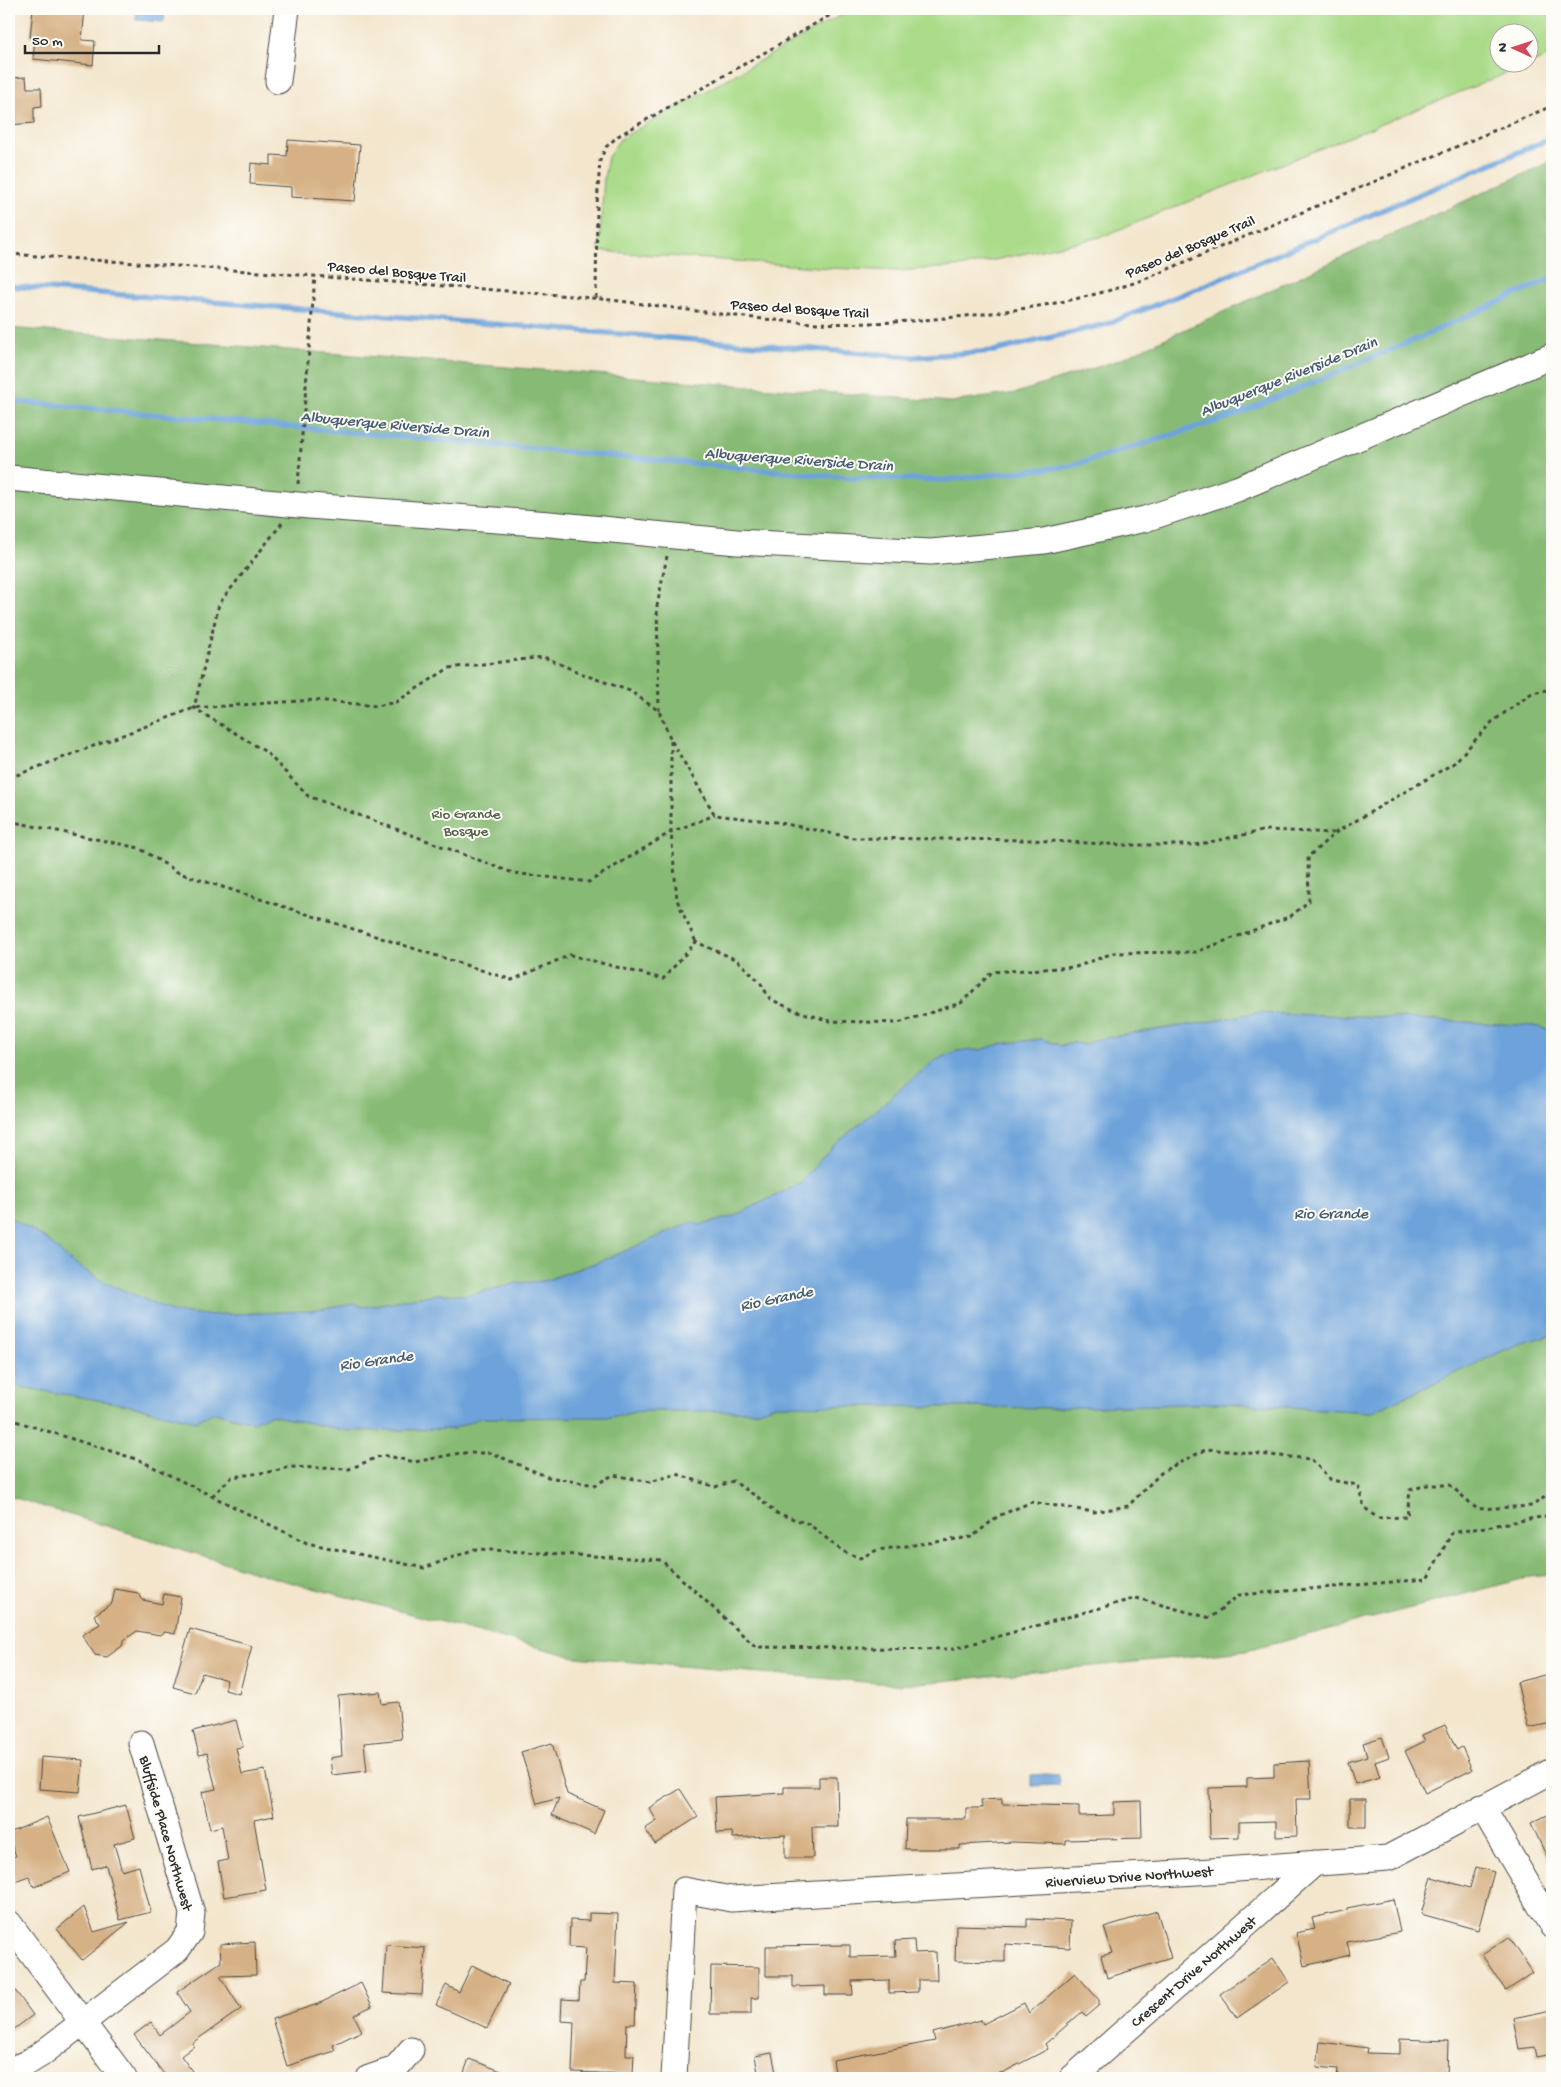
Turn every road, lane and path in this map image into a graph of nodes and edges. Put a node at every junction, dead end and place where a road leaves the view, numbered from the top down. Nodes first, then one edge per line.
1 (287, 9) edge
2 (841, 9) edge
3 (278, 81) dead end
4 (1552, 106) edge
5 (9, 254) edge
6 (315, 276) junction
7 (596, 298) junction
8 (1552, 356) edge
9 (9, 478) edge
10 (296, 505) junction
11 (671, 535) junction
12 (1552, 688) edge
13 (194, 708) junction
14 (659, 711) junction
15 (671, 740) junction
16 (9, 778) edge
17 (715, 815) junction
18 (9, 822) edge
19 (671, 832) junction
20 (1335, 833) junction
21 (696, 942) junction
22 (9, 1419) edge
23 (1552, 1492) edge
24 (212, 1496) junction
25 (1552, 1515) edge
26 (141, 1743) dead end
27 (1552, 1771) edge
28 (1482, 1808) junction
29 (1315, 1863) junction
30 (9, 1923) edge
31 (1552, 1926) edge
32 (82, 2021) junction
33 (411, 2050) dead end
34 (9, 2070) edge
35 (124, 2078) edge
36 (369, 2078) edge
37 (674, 2078) edge
38 (1072, 2078) edge

1 - 3 street
2 - 7 path
4 - 7 path, Paseo del Bosque Trail
5 - 6 path, Paseo del Bosque Trail
6 - 7 path, Paseo del Bosque Trail
6 - 10 path
8 - 11 street
9 - 10 street
10 - 11 street
10 - 13 path
11 - 14 path
12 - 20 path
13 - 14 path
13 - 16 path
13 - 19 path
14 - 15 path
15 - 17 path
15 - 19 path
17 - 19 path
17 - 20 path
18 - 21 path
19 - 21 path
20 - 21 path
22 - 24 path
23 - 24 path
24 - 25 path
26 - 32 street, Bluffside Place Northwest
27 - 28 street, Riverview Drive Northwest
28 - 29 street, Riverview Drive Northwest
28 - 31 street
29 - 37 street, Riverview Drive Northwest
29 - 38 street, Crescent Drive Northwest
30 - 32 street
32 - 34 street, Bluffside Place Northwest
32 - 35 street
33 - 36 street

